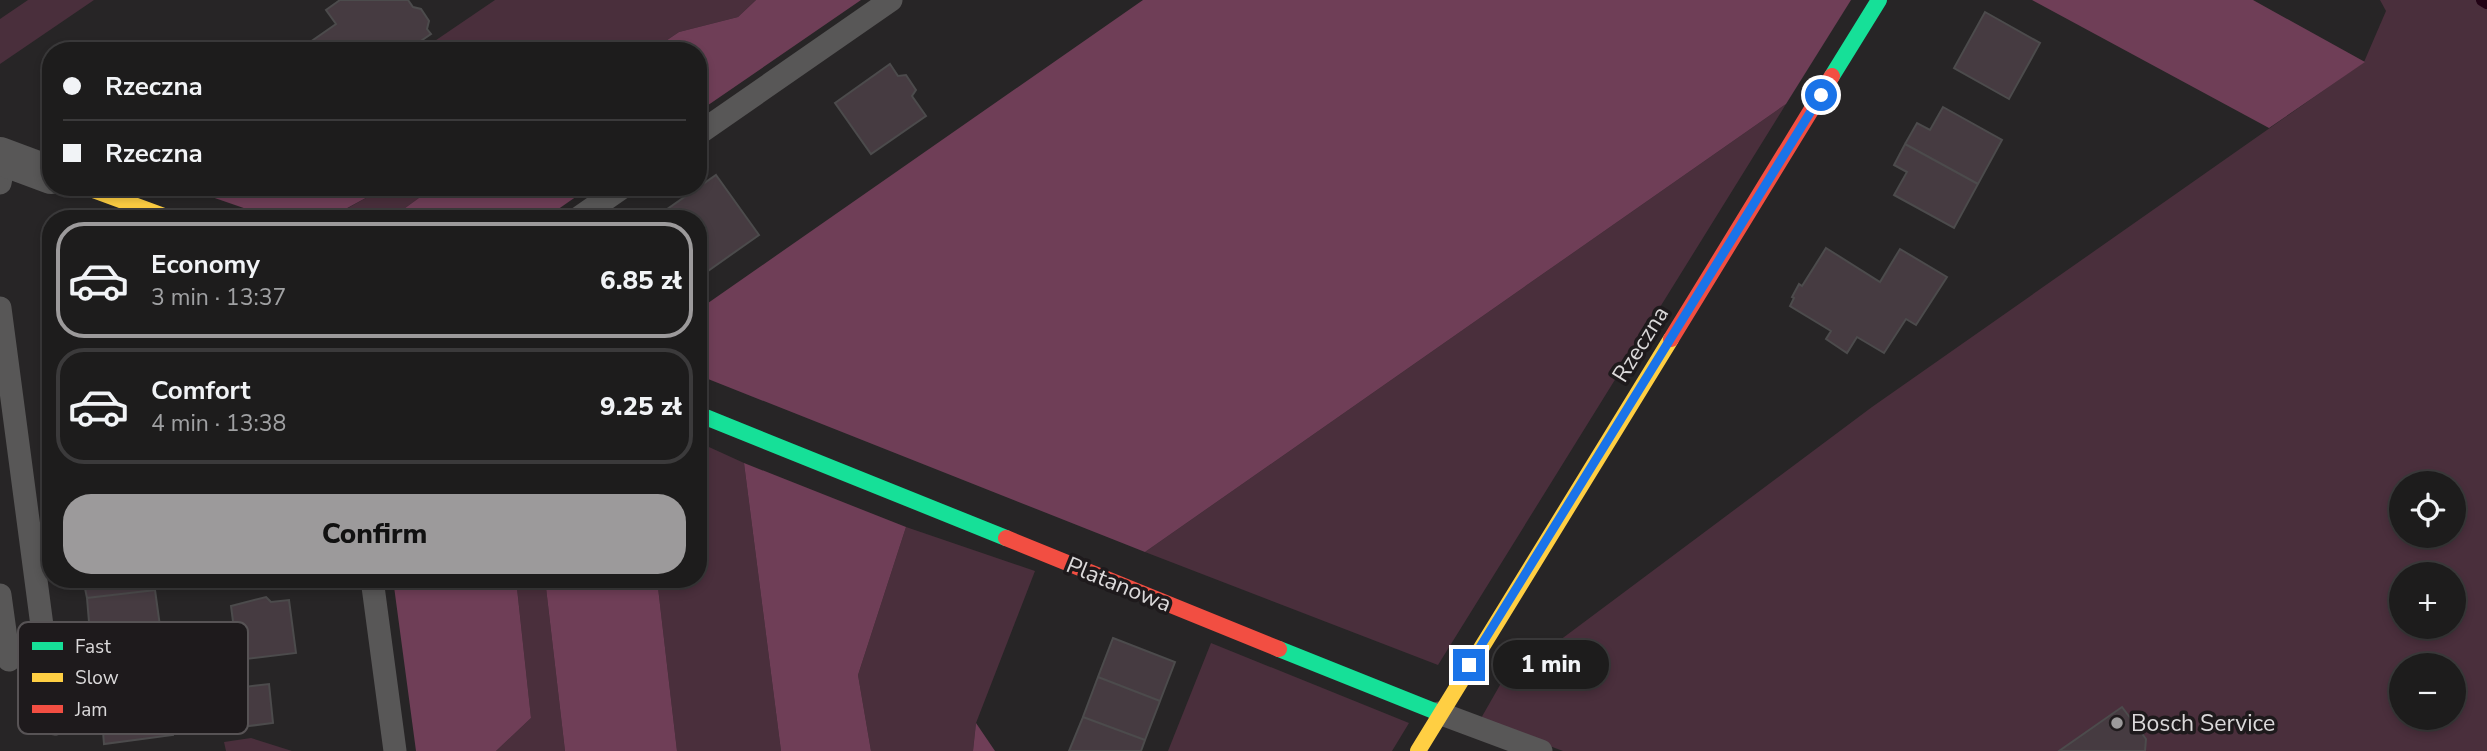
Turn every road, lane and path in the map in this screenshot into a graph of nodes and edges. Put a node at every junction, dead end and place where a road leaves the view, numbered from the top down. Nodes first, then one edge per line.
1 (891, 0) edge
2 (1879, 0) edge
3 (707, 129) edge
4 (2, 166) edge
5 (42, 173) edge
6 (109, 196) edge
7 (610, 196) edge
8 (148, 210) edge
9 (590, 210) edge
10 (0, 308) edge
11 (707, 418) edge
12 (373, 588) edge
13 (0, 595) edge
14 (42, 622) edge
15 (9, 660) dead end
16 (1440, 713) junction
17 (395, 751) edge
18 (1418, 751) edge
19 (1541, 751) edge

1 - 3 lane
2 - 16 street, Rzeczna
4 - 5 street
6 - 8 street
7 - 9 lane
10 - 14 lane
11 - 16 street, Platanowa
12 - 17 lane
13 - 15 lane
16 - 18 street, Rzeczna
16 - 19 lane, Platanowa

